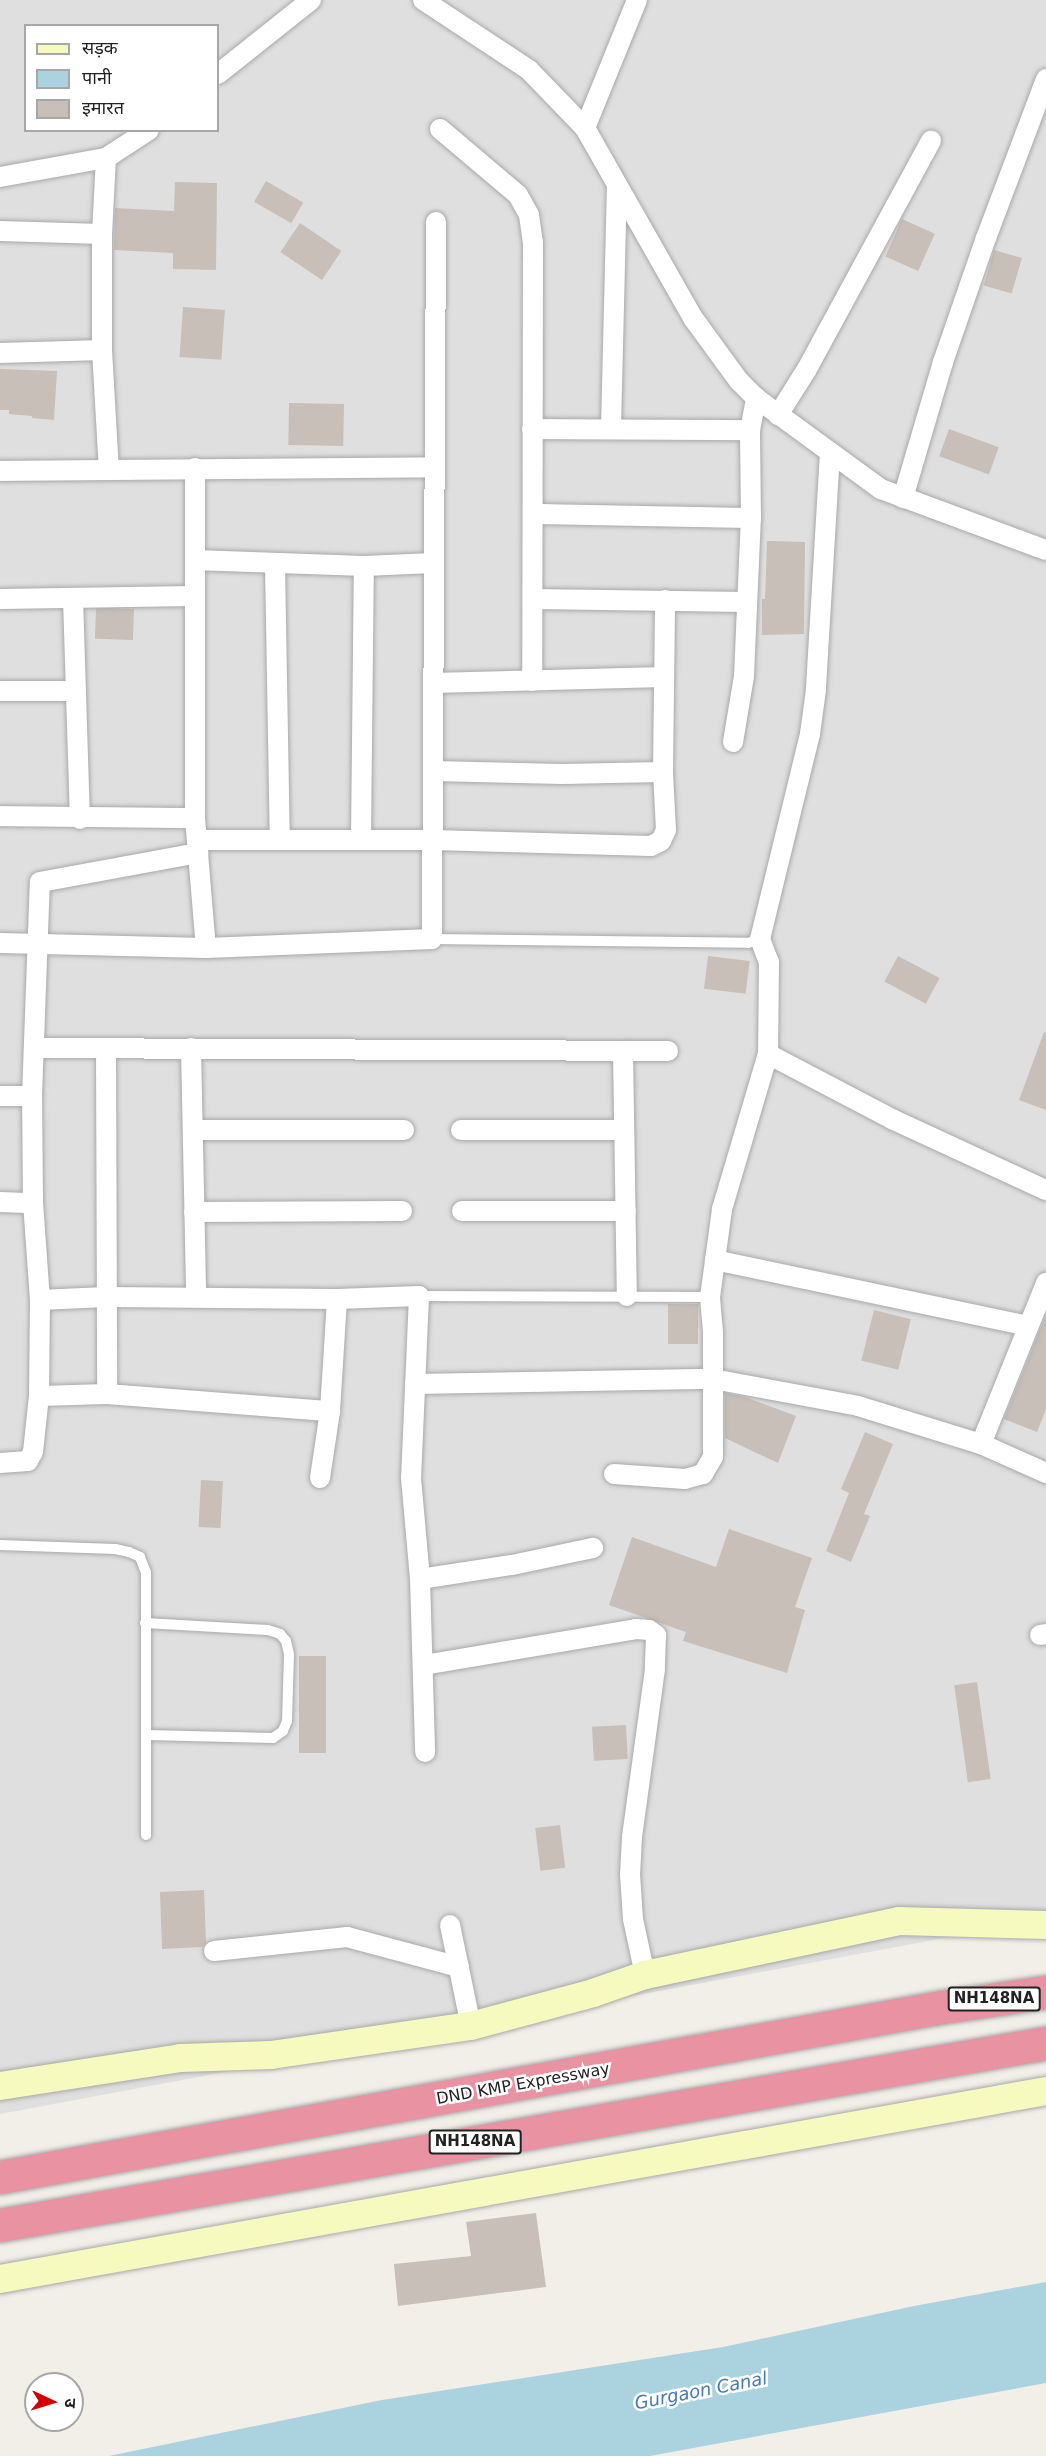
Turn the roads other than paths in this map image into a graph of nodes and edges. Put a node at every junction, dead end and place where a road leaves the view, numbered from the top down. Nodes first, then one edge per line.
1 (311, 0) edge
2 (423, 0) edge
3 (637, 0) edge
4 (219, 73) edge
5 (1046, 80) edge
6 (585, 128) junction
7 (440, 129) dead end
8 (146, 132) edge
9 (931, 141) dead end
10 (106, 158) junction
11 (0, 177) edge
12 (617, 184) junction
13 (436, 222) dead end
14 (0, 231) edge
15 (102, 234) junction
16 (102, 350) junction
17 (0, 353) edge
18 (756, 398) junction
19 (778, 415) junction
20 (612, 428) junction
21 (532, 429) junction
22 (750, 430) junction
23 (830, 452) junction
24 (433, 467) junction
25 (195, 468) junction
26 (109, 470) junction
27 (0, 471) edge
28 (903, 498) junction
29 (534, 514) junction
30 (751, 518) junction
31 (1040, 541) edge
32 (195, 560) junction
33 (433, 563) junction
34 (275, 564) junction
35 (364, 566) junction
36 (193, 596) junction
37 (73, 598) junction
38 (0, 599) edge
39 (533, 599) junction
40 (665, 600) junction
41 (746, 602) junction
42 (664, 677) junction
43 (532, 681) junction
44 (433, 683) junction
45 (0, 691) edge
46 (76, 691) junction
47 (733, 742) dead end
48 (433, 771) junction
49 (663, 772) junction
50 (0, 816) edge
51 (195, 818) junction
52 (80, 819) junction
53 (361, 839) junction
54 (280, 840) junction
55 (433, 840) junction
56 (198, 847) junction
57 (432, 939) junction
58 (760, 939) junction
59 (0, 943) edge
60 (40, 943) junction
61 (206, 948) junction
62 (34, 1048) junction
63 (105, 1048) junction
64 (191, 1048) junction
65 (623, 1051) junction
66 (668, 1051) dead end
67 (768, 1054) junction
68 (0, 1096) edge
69 (32, 1096) junction
70 (193, 1130) junction
71 (404, 1130) dead end
72 (461, 1130) dead end
73 (624, 1130) junction
74 (1046, 1190) edge
75 (0, 1202) edge
76 (33, 1203) junction
77 (402, 1211) dead end
78 (462, 1211) dead end
79 (626, 1211) junction
80 (195, 1212) junction
81 (715, 1260) junction
82 (1046, 1283) edge
83 (419, 1296) junction
84 (627, 1296) junction
85 (105, 1297) junction
86 (196, 1297) junction
87 (710, 1297) junction
88 (337, 1299) junction
89 (40, 1300) junction
90 (1028, 1326) junction
91 (713, 1379) junction
92 (416, 1384) junction
93 (107, 1394) junction
94 (39, 1396) junction
95 (330, 1411) junction
96 (981, 1444) junction
97 (0, 1463) edge
98 (1046, 1473) edge
99 (614, 1474) dead end
100 (320, 1478) dead end
101 (0, 1545) edge
102 (593, 1548) dead end
103 (420, 1579) junction
104 (146, 1623) junction
105 (424, 1665) junction
106 (146, 1735) junction
107 (425, 1752) dead end
108 (146, 1835) dead end
109 (450, 1925) dead end
110 (1046, 1925) edge
111 (214, 1951) dead end
112 (459, 1966) junction
113 (645, 1975) junction
114 (1046, 1992) edge
115 (471, 2026) junction
116 (1046, 2043) edge
117 (0, 2086) edge
118 (1046, 2091) edge
119 (0, 2177) edge
120 (0, 2225) edge
121 (0, 2279) edge

1 - 4 street
2 - 6 street
3 - 6 street
5 - 28 street
6 - 12 street
7 - 21 street
8 - 10 street
9 - 19 street
10 - 11 street
10 - 15 street
12 - 18 street
12 - 20 street
13 - 24 street
14 - 15 street
15 - 16 street
16 - 17 street
16 - 26 street
18 - 19 street
18 - 22 street
19 - 23 street
20 - 21 street
20 - 22 street
21 - 29 street
22 - 30 street
23 - 28 street
23 - 58 street
24 - 25 street
24 - 33 street
25 - 26 street
25 - 32 street
26 - 27 street
28 - 31 street
29 - 30 street
29 - 39 street
30 - 41 street
32 - 34 street
32 - 36 street
33 - 35 street
33 - 44 street
34 - 35 street
34 - 54 street
35 - 53 street
36 - 37 street
36 - 51 street
37 - 38 street
37 - 46 street
39 - 40 street
39 - 43 street
40 - 41 street
40 - 42 street
41 - 47 street
42 - 43 street
42 - 49 street
43 - 44 street
44 - 48 street
45 - 46 street
46 - 52 street
48 - 49 street
48 - 55 street
49 - 55 street
50 - 52 street
51 - 52 street
51 - 56 street
53 - 54 street
53 - 55 street
54 - 56 street
55 - 57 street
56 - 60 street
56 - 61 street
57 - 58 lane
57 - 61 street
58 - 67 street
59 - 60 street
60 - 61 street
60 - 62 street
62 - 63 street
62 - 69 street
63 - 64 street
63 - 85 street
64 - 65 street
64 - 70 street
65 - 66 street
65 - 73 street
67 - 74 street
67 - 81 street
68 - 69 street
69 - 76 street
70 - 71 street
70 - 80 street
72 - 73 street
73 - 79 street
75 - 76 street
76 - 89 street
77 - 80 street
78 - 79 street
79 - 84 street
80 - 86 street
81 - 87 street
81 - 90 street
82 - 90 street
83 - 84 lane
83 - 88 street
83 - 92 street
84 - 87 lane
85 - 86 street
85 - 89 street
85 - 93 street
86 - 88 street
87 - 91 street
88 - 95 street
89 - 94 street
90 - 96 street
91 - 92 street
91 - 96 street
91 - 99 street
92 - 103 street
93 - 94 street
93 - 95 street
94 - 97 street
95 - 100 street
96 - 98 street
101 - 104 lane
102 - 103 street
103 - 105 street
104 - 106 lane
104 - 106 lane
105 - 107 street
105 - 113 street
106 - 108 lane
109 - 112 street
110 - 113 street
111 - 112 street
112 - 115 street
113 - 115 street
114 - 119 highway, DND KMP Expressway / NH148NA
115 - 117 street
116 - 120 highway, NH148NA
118 - 121 street

